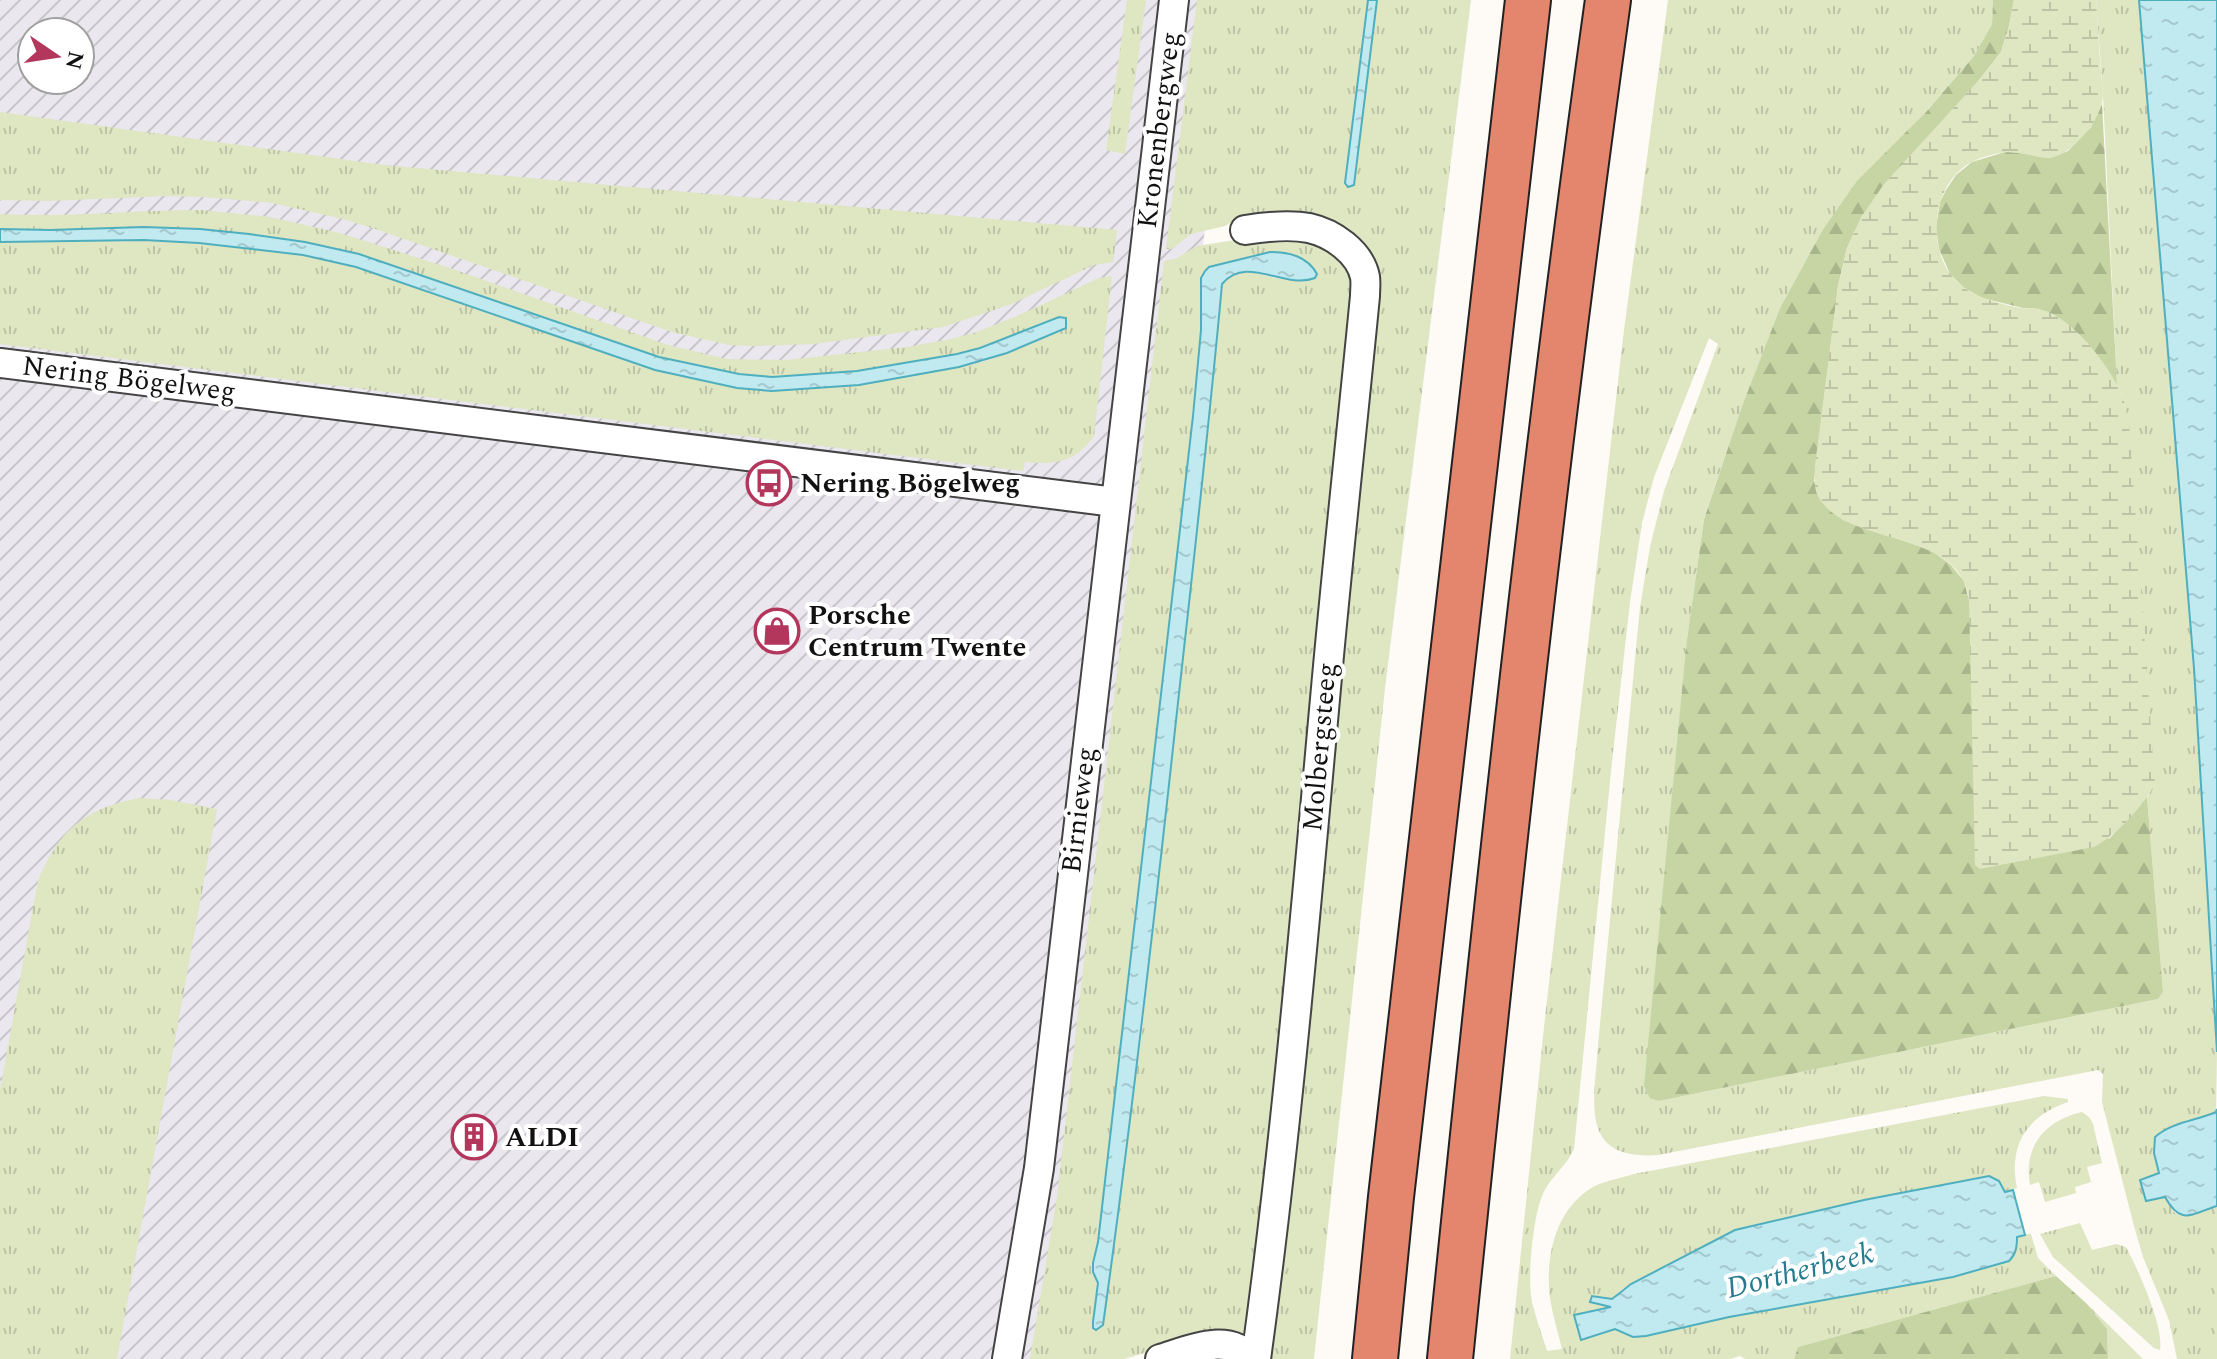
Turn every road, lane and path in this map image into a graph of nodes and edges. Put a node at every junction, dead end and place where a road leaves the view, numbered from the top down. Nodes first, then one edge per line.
1 (1174, 0) edge
2 (1528, 0) edge
3 (1608, 0) edge
4 (1245, 230) dead end
5 (1143, 260) joint
6 (0, 363) edge
7 (1115, 502) junction
8 (1007, 1359) edge
9 (1160, 1359) edge
10 (1253, 1359) edge
11 (1375, 1359) edge
12 (1450, 1359) edge

1 - 5 street, Kronenbergweg
2 - 11 highway
3 - 12 highway
4 - 10 street, Molbergsteeg
5 - 7 street, Birnieweg
6 - 7 street, Nering Bögelweg
7 - 8 street, Birnieweg
9 - 10 street, Molbergsteeg

